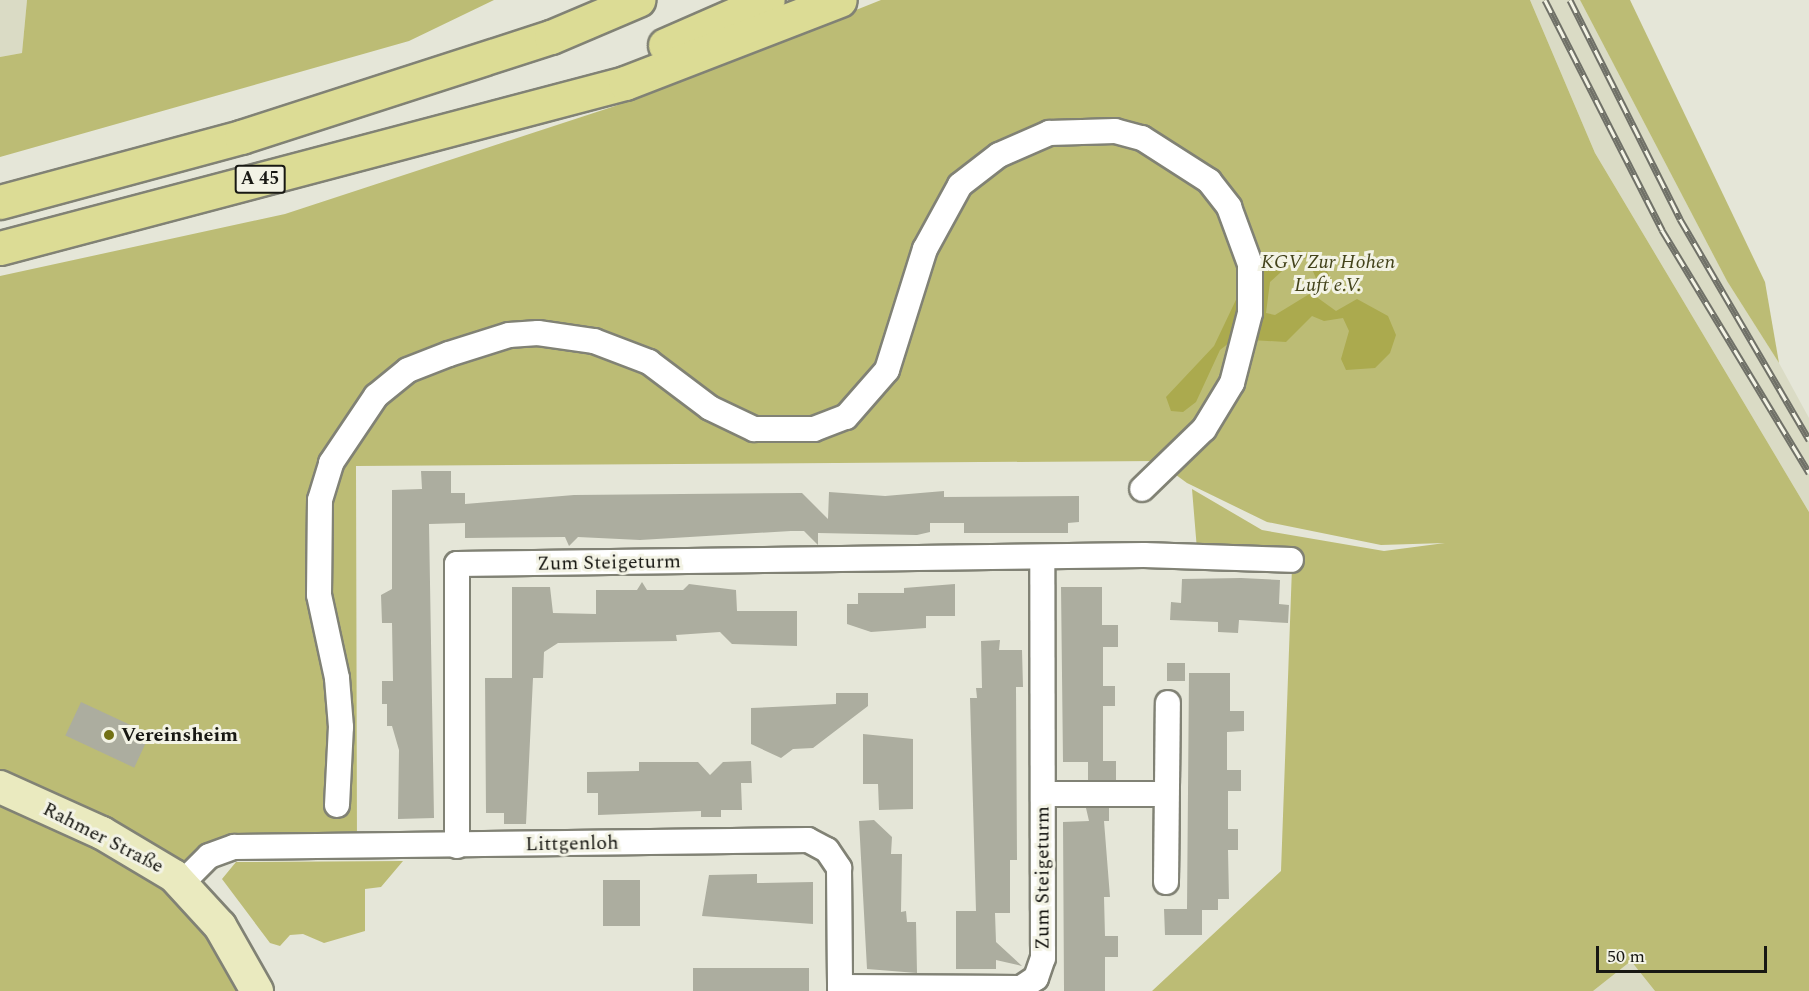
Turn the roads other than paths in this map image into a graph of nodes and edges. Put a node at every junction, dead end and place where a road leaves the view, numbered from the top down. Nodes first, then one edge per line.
1 (638, 0) edge
2 (768, 0) edge
3 (840, 0) edge
4 (521, 109) junction
5 (0, 202) edge
6 (0, 248) edge
7 (1142, 489) dead end
8 (1042, 558) junction
9 (1291, 560) dead end
10 (1168, 703) dead end
11 (0, 787) edge
12 (1043, 794) junction
13 (1166, 794) junction
14 (337, 805) dead end
15 (458, 846) junction
16 (1166, 882) dead end
17 (182, 883) junction
18 (840, 989) edge
19 (256, 991) edge

1 - 5 highway, A 45
2 - 4 highway, A 45
3 - 4 highway
4 - 6 highway, A 45
7 - 14 street
8 - 9 street, Zum Steigeturm
8 - 12 street, Zum Steigeturm
8 - 15 street, Zum Steigeturm
10 - 13 street
11 - 17 main road, Rahmer Straße
12 - 13 street, Zum Steigeturm
12 - 18 street, Zum Steigeturm
13 - 16 street
15 - 17 street, Littgenloh
15 - 18 street, Littgenloh
17 - 19 main road, Rahmer Straße

